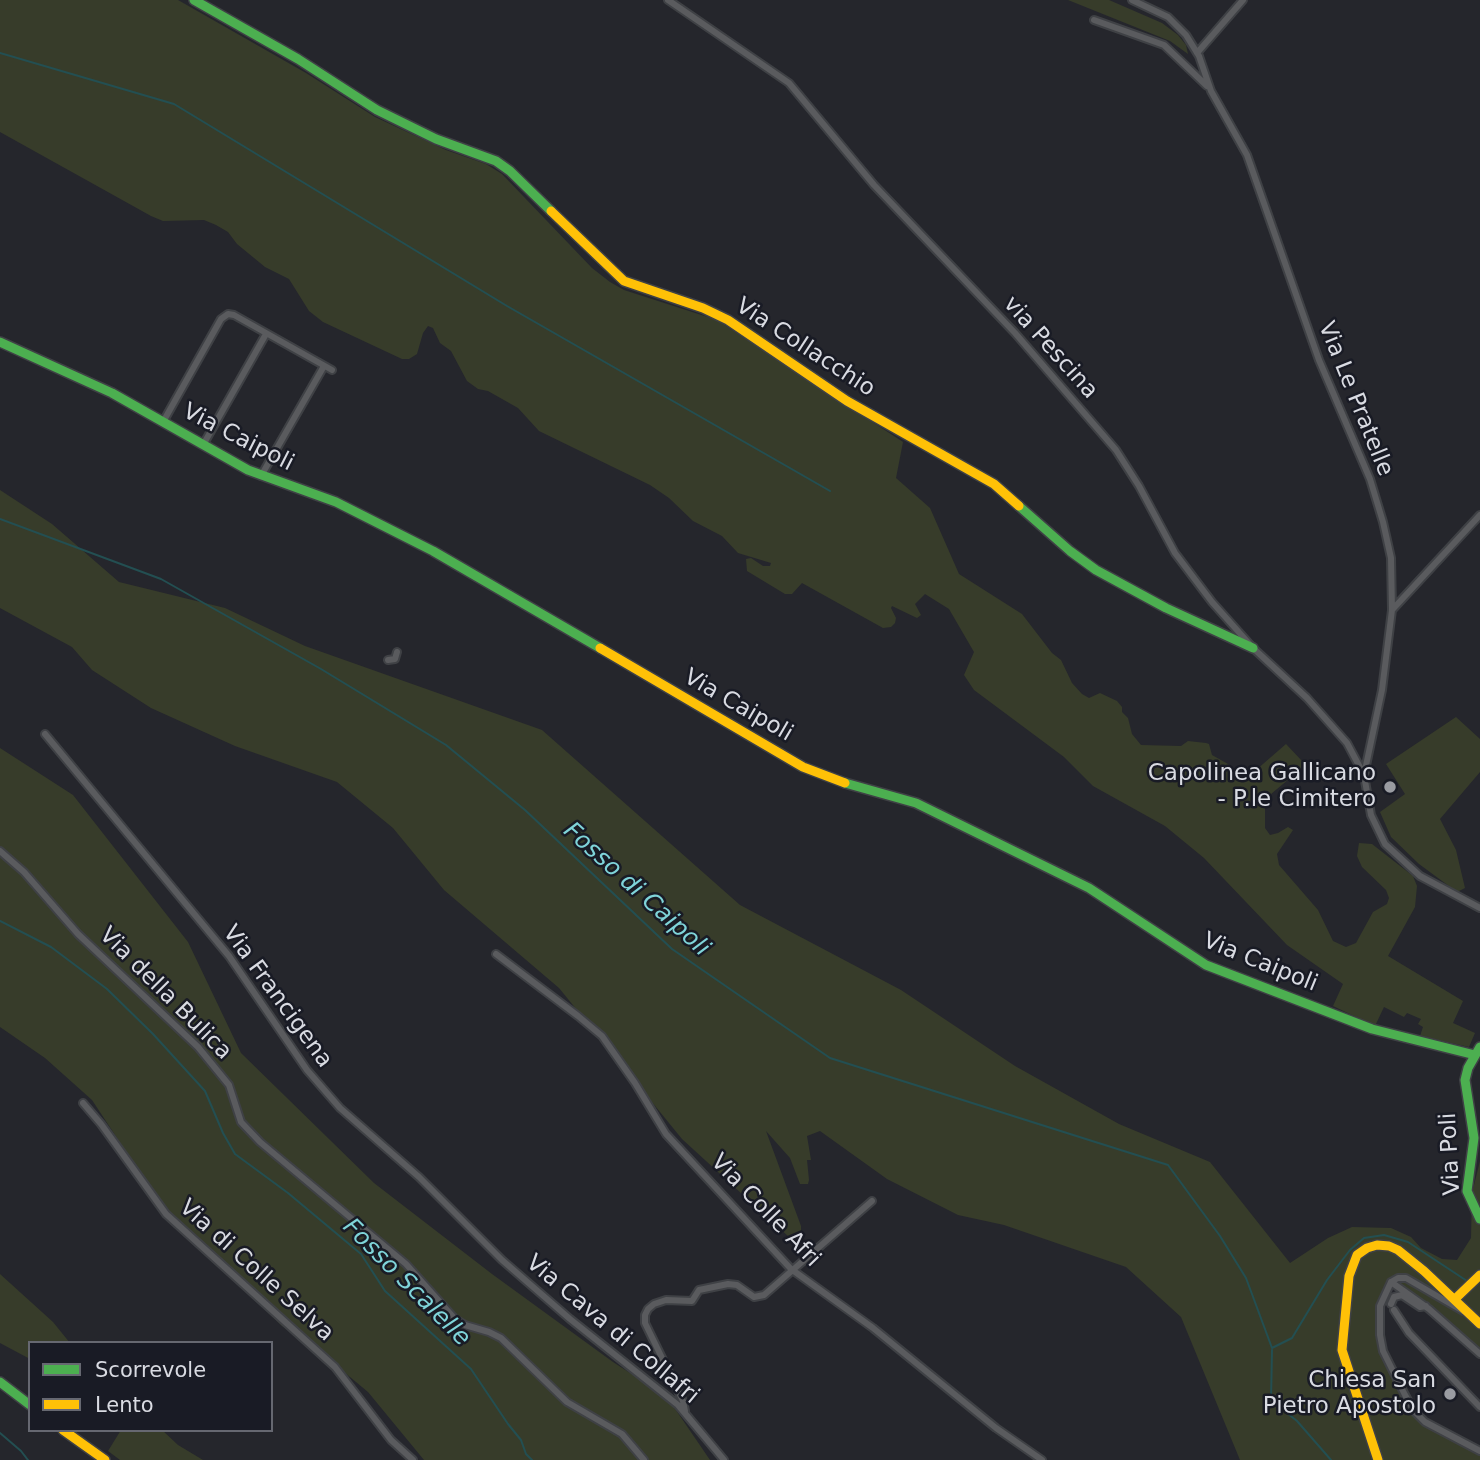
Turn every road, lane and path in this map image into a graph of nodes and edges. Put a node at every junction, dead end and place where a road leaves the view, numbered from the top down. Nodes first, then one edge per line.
1 (194, 0) edge
2 (668, 0) edge
3 (1132, 0) edge
4 (1243, 0) edge
5 (211, 4) edge
6 (1094, 20) dead end
7 (1197, 54) junction
8 (1209, 87) junction
9 (267, 334) junction
10 (0, 342) edge
11 (324, 366) junction
12 (332, 370) dead end
13 (163, 422) junction
14 (203, 444) junction
15 (261, 476) junction
16 (1480, 515) edge
17 (1392, 610) junction
18 (1253, 648) junction
19 (397, 652) dead end
20 (388, 660) dead end
21 (45, 734) dead end
22 (1364, 775) junction
23 (0, 851) edge
24 (1478, 908) edge
25 (496, 954) dead end
26 (1478, 1053) edge
27 (83, 1103) dead end
28 (872, 1201) dead end
29 (1480, 1219) edge
30 (502, 1260) joint
31 (791, 1269) junction
32 (1480, 1275) edge
33 (1391, 1282) junction
34 (1455, 1299) junction
35 (1426, 1306) junction
36 (1471, 1315) junction
37 (1480, 1324) edge
38 (1480, 1354) edge
39 (1, 1386) edge
40 (28, 1404) edge
41 (1480, 1408) edge
42 (685, 1412) junction
43 (66, 1432) edge
44 (1480, 1451) edge
45 (105, 1460) edge
46 (412, 1460) edge
47 (644, 1460) edge
48 (724, 1460) edge
49 (1041, 1460) edge
50 (1378, 1460) edge

1 - 5 street, Via Collacchio
2 - 18 street, via Pescina
3 - 7 street, Via Le Pratelle
4 - 7 street
5 - 18 street, Via Collacchio
6 - 8 street
7 - 8 street, Via Le Pratelle
8 - 17 street, Via Le Pratelle
9 - 11 street
9 - 13 street
9 - 14 street
10 - 13 street, Via Caipoli
11 - 12 street
11 - 15 street
13 - 14 street, Via Caipoli
14 - 15 street, Via Caipoli
15 - 26 street, Via Caipoli
16 - 17 street
17 - 22 street, Via Le Pratelle
18 - 22 street, via Pescina
19 - 20 street
21 - 30 street, Via Francigena
22 - 24 street
23 - 47 street, Via della Bulica
25 - 31 street, Via Colle Afri
26 - 29 street, Via Poli
27 - 46 street, Via di Colle Selva
28 - 31 street
30 - 42 street, Via Cava di Collafri
31 - 42 street
31 - 49 street, Via Colle Afri
32 - 34 street
33 - 35 street
33 - 36 street
33 - 44 street
34 - 36 street
34 - 50 street
35 - 38 street
35 - 41 street
36 - 37 street
39 - 40 street
42 - 48 street, Via Cava di Collafri
43 - 45 street

